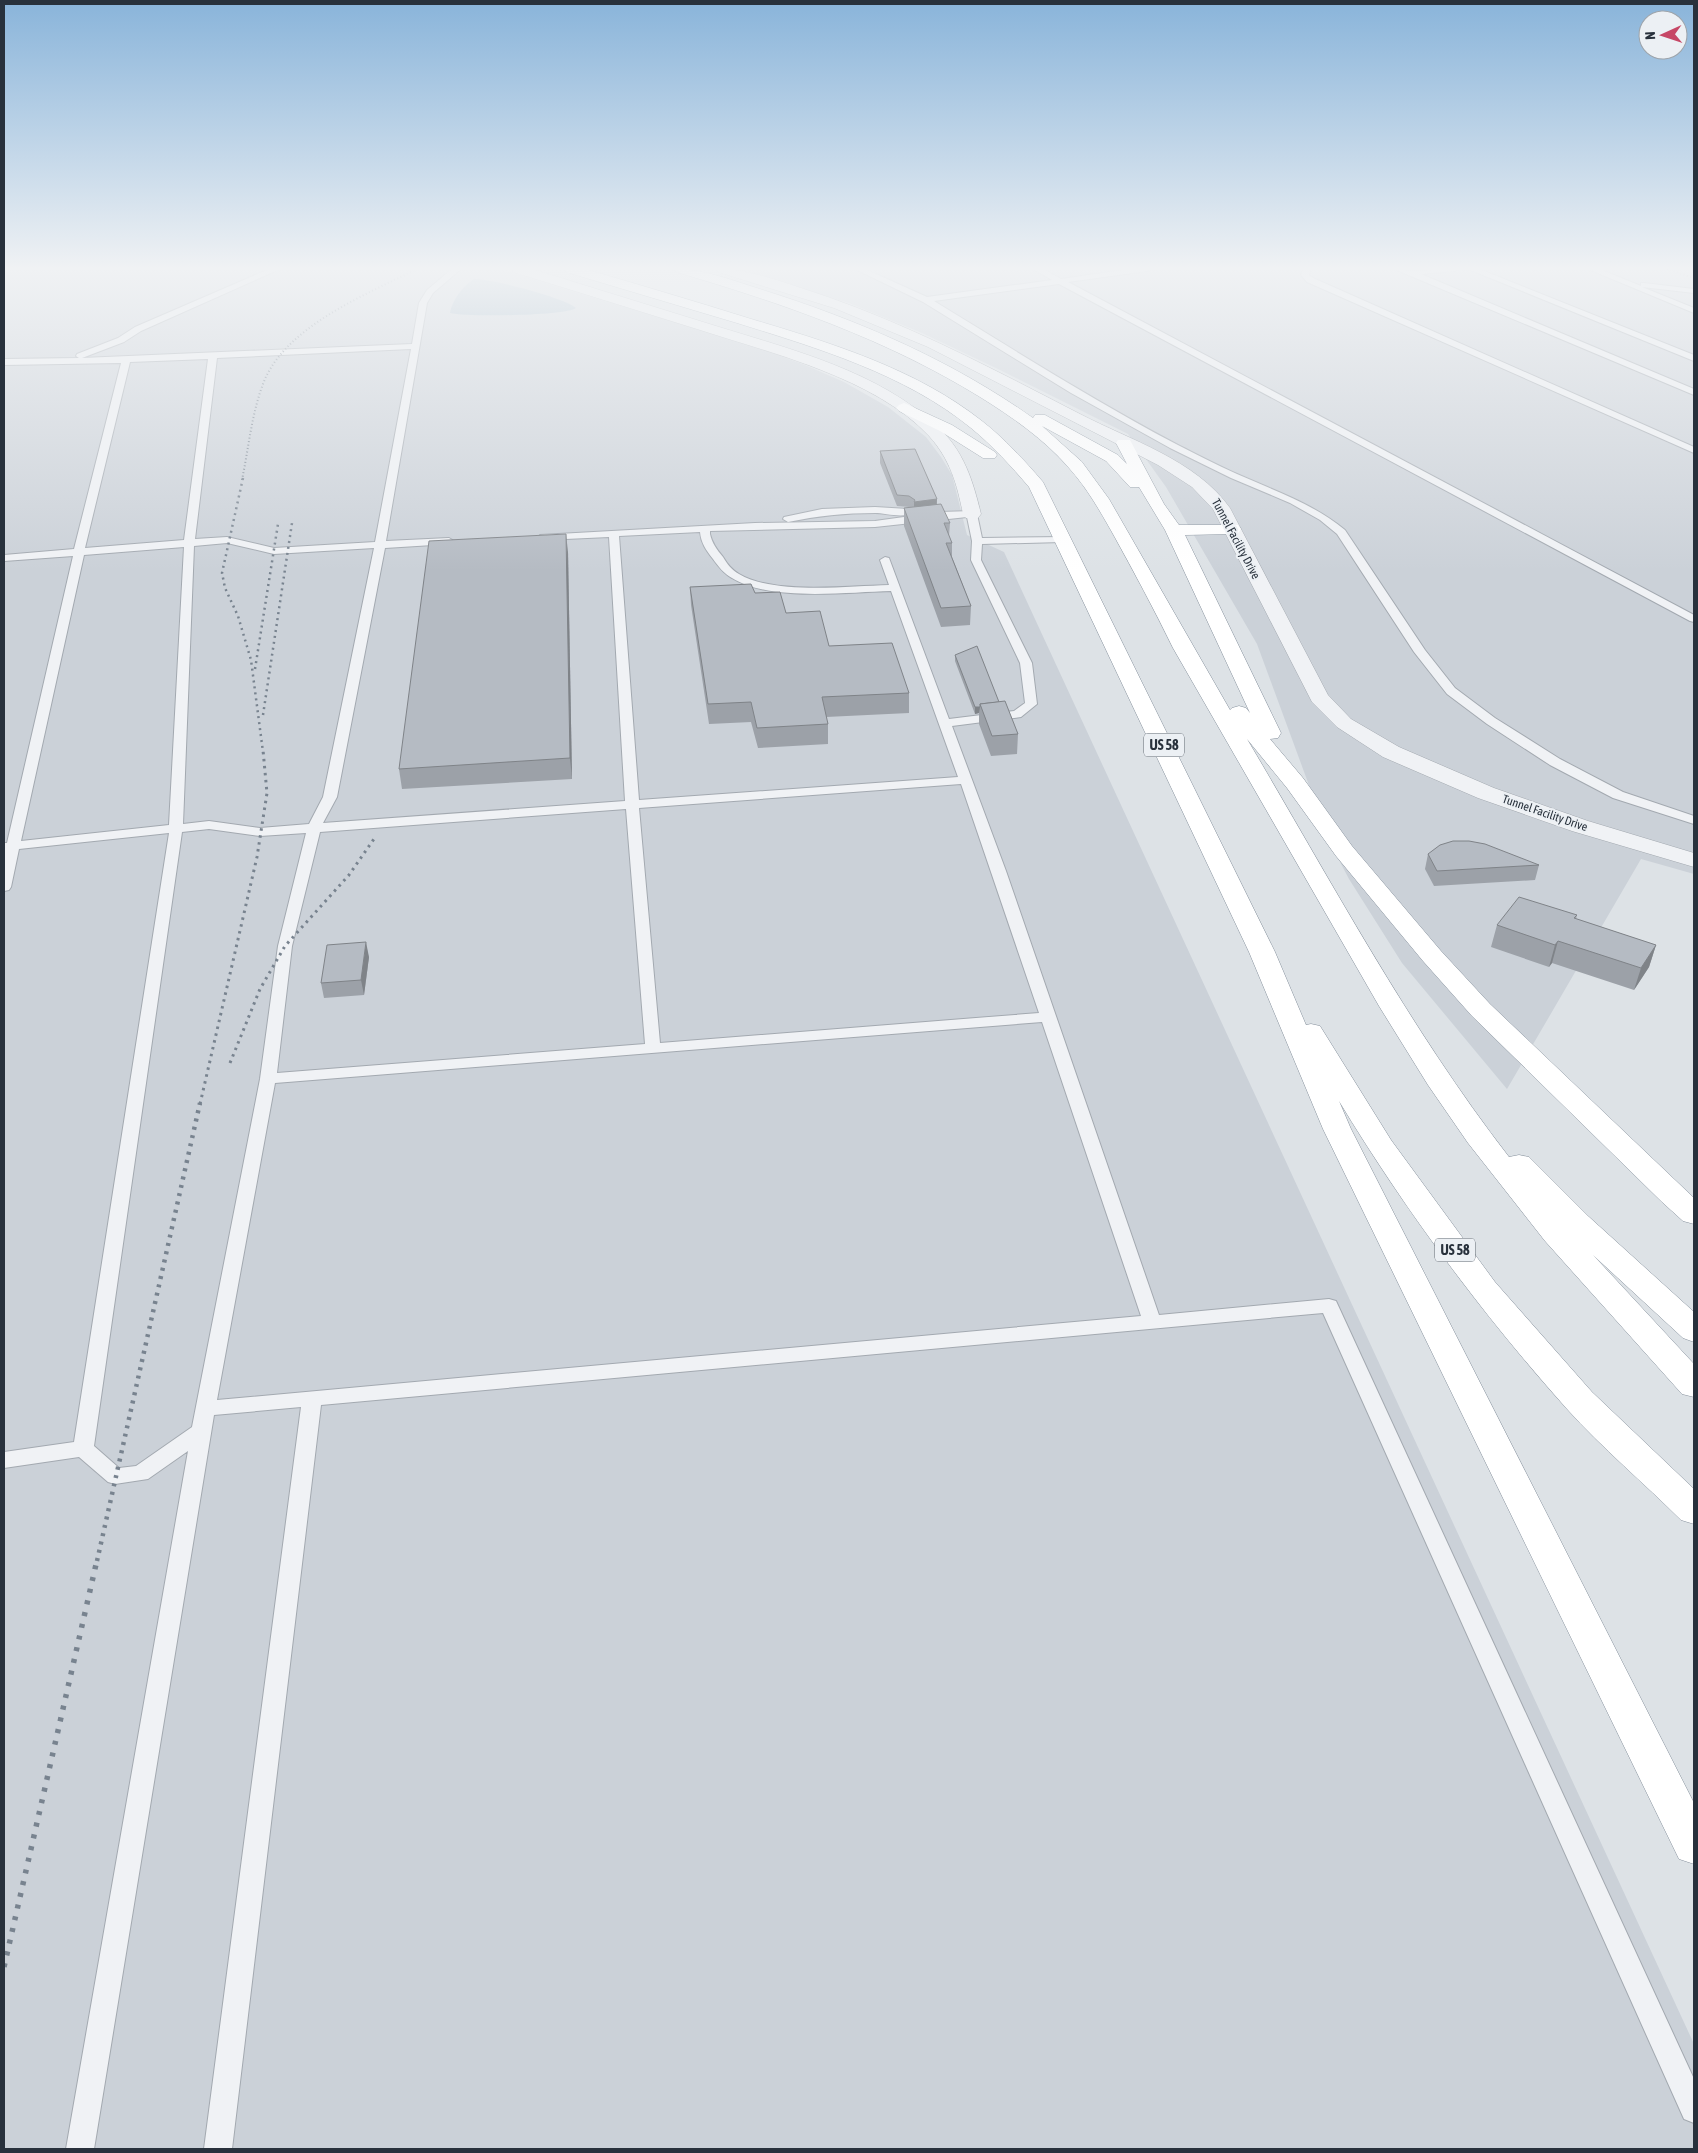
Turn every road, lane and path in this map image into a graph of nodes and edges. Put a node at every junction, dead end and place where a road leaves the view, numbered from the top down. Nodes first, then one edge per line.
1 (124, 369) edge
2 (211, 369) edge
3 (411, 369) edge
4 (830, 369) edge
5 (881, 369) edge
6 (944, 369) edge
7 (980, 369) edge
8 (1038, 369) edge
9 (1226, 369) edge
10 (1512, 369) edge
11 (1640, 369) edge
12 (968, 382) junction
13 (1694, 392) edge
14 (898, 404) junction
15 (1124, 443) junction
16 (1694, 450) edge
17 (1156, 504) junction
18 (972, 514) junction
19 (950, 515) junction
20 (755, 526) junction
21 (705, 529) junction
22 (1232, 529) junction
23 (1174, 530) junction
24 (614, 533) junction
25 (536, 537) edge
26 (1063, 539) junction
27 (977, 540) junction
28 (458, 541) edge
29 (189, 543) junction
30 (380, 545) junction
31 (79, 552) junction
32 (4, 558) edge
33 (885, 560) dead end
34 (896, 588) junction
35 (1158, 596) junction
36 (1694, 619) edge
37 (945, 723) junction
38 (965, 780) junction
39 (1295, 783) junction
40 (632, 804) junction
41 (1694, 820) edge
42 (314, 828) junction
43 (176, 829) junction
44 (9, 846) edge
45 (1694, 860) edge
46 (4, 887) edge
47 (1262, 952) junction
48 (1048, 1017) junction
49 (653, 1048) junction
50 (268, 1079) junction
51 (1442, 1085) junction
52 (1568, 1094) junction
53 (1694, 1195) edge
54 (1694, 1214) edge
55 (1152, 1322) junction
56 (1694, 1330) edge
57 (1694, 1385) edge
58 (312, 1399) junction
59 (206, 1408) junction
60 (201, 1431) junction
61 (83, 1449) junction
62 (4, 1460) edge
63 (1694, 1510) edge
64 (1694, 1845) edge
65 (1694, 2109) edge
66 (80, 2149) edge
67 (218, 2149) edge

1 - 31 lane
2 - 29 lane
3 - 30 lane
4 - 14 street
5 - 26 highway, US 58
6 - 12 highway
7 - 15 street, Tunnel Facility Drive
8 - 41 lane
9 - 36 lane
10 - 16 lane
11 - 13 lane
12 - 17 highway
12 - 35 highway
14 - 18 street
14 - 26 highway
15 - 17 highway
15 - 22 street, Tunnel Facility Drive
17 - 23 highway
18 - 19 lane
18 - 27 lane
19 - 20 lane
19 - 20 lane
20 - 21 lane
21 - 24 lane
21 - 34 lane
22 - 23 highway
22 - 45 street, Tunnel Facility Drive
23 - 39 highway
24 - 25 lane
24 - 40 lane
26 - 27 lane
26 - 47 highway, US 58
27 - 37 lane
28 - 30 lane
29 - 30 lane
29 - 31 lane
29 - 43 lane
30 - 42 lane
31 - 32 lane
31 - 44 lane
33 - 34 lane
34 - 37 lane
35 - 39 highway
35 - 51 highway
37 - 38 lane
38 - 40 lane
38 - 48 lane
39 - 52 highway
40 - 42 lane
40 - 49 lane
42 - 43 lane
42 - 50 lane
43 - 44 lane
43 - 61 lane
44 - 46 lane
47 - 63 highway, US 58
47 - 64 highway
48 - 49 lane
48 - 55 lane
49 - 50 lane
50 - 59 lane
51 - 56 highway
51 - 57 highway
52 - 53 highway
52 - 54 highway
55 - 58 lane
55 - 65 lane
58 - 59 lane
58 - 67 lane
59 - 60 lane
60 - 61 lane
60 - 66 lane
61 - 62 lane

